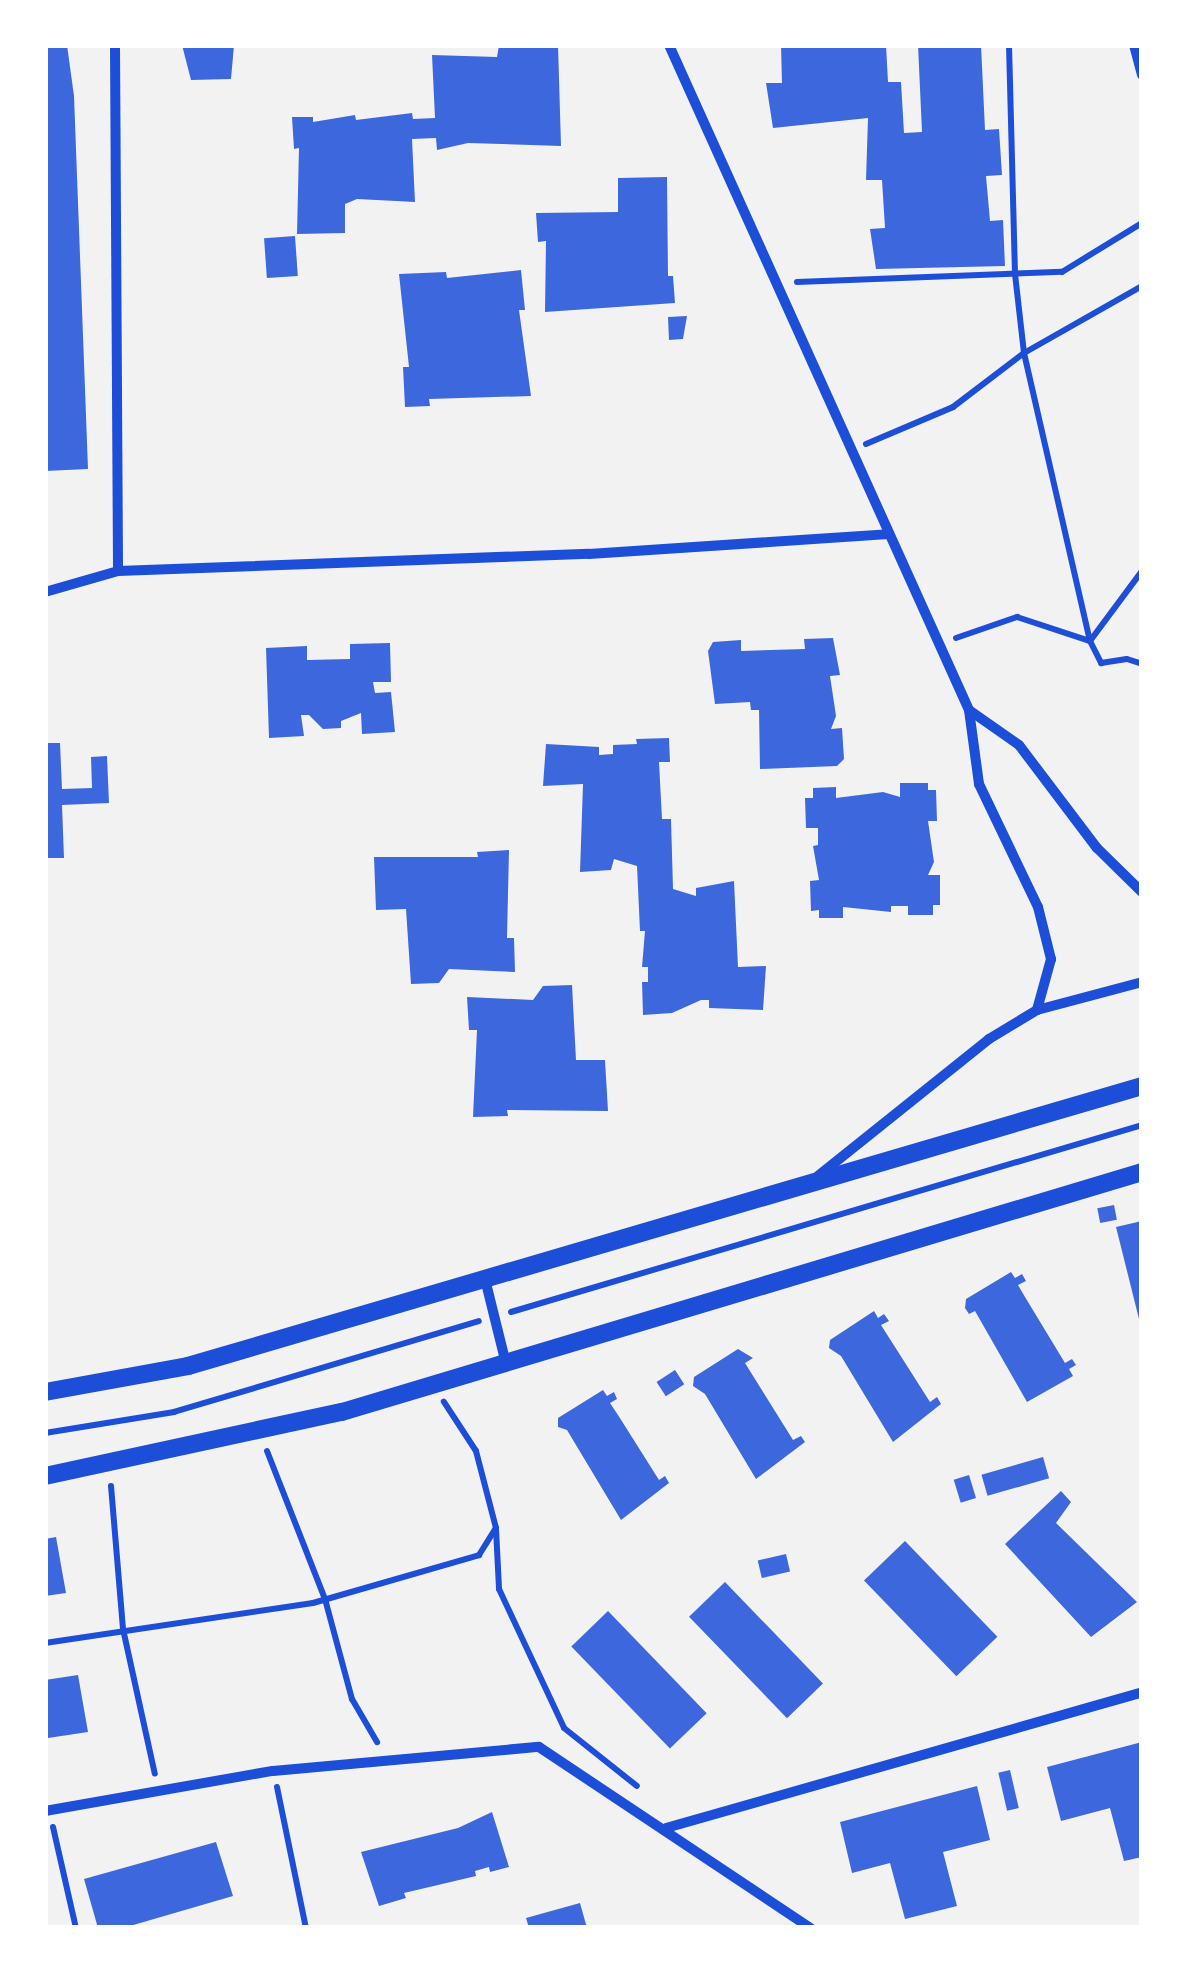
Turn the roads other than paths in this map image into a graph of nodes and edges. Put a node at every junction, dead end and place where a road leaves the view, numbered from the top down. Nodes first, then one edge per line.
1 (114, 45) edge
2 (669, 45) edge
3 (1134, 45) edge
4 (1142, 75) edge
5 (888, 534) junction
6 (118, 571) junction
7 (45, 592) edge
8 (969, 710) junction
9 (1142, 892) edge
10 (1142, 982) edge
11 (1038, 1010) junction
12 (1142, 1086) edge
13 (1142, 1172) edge
14 (808, 1185) junction
15 (485, 1279) junction
16 (504, 1360) junction
17 (45, 1392) edge
18 (45, 1476) edge
19 (1142, 1692) edge
20 (47, 1811) edge
21 (666, 1828) junction
22 (810, 1928) edge

1 - 6 street
2 - 5 street
3 - 4 street
5 - 6 street
5 - 8 street
6 - 7 street
8 - 9 street
8 - 11 street
10 - 11 street
11 - 14 street
12 - 14 street
13 - 16 street
14 - 15 street
15 - 16 street
15 - 17 street
16 - 18 street
19 - 21 street
20 - 21 street
21 - 22 street

